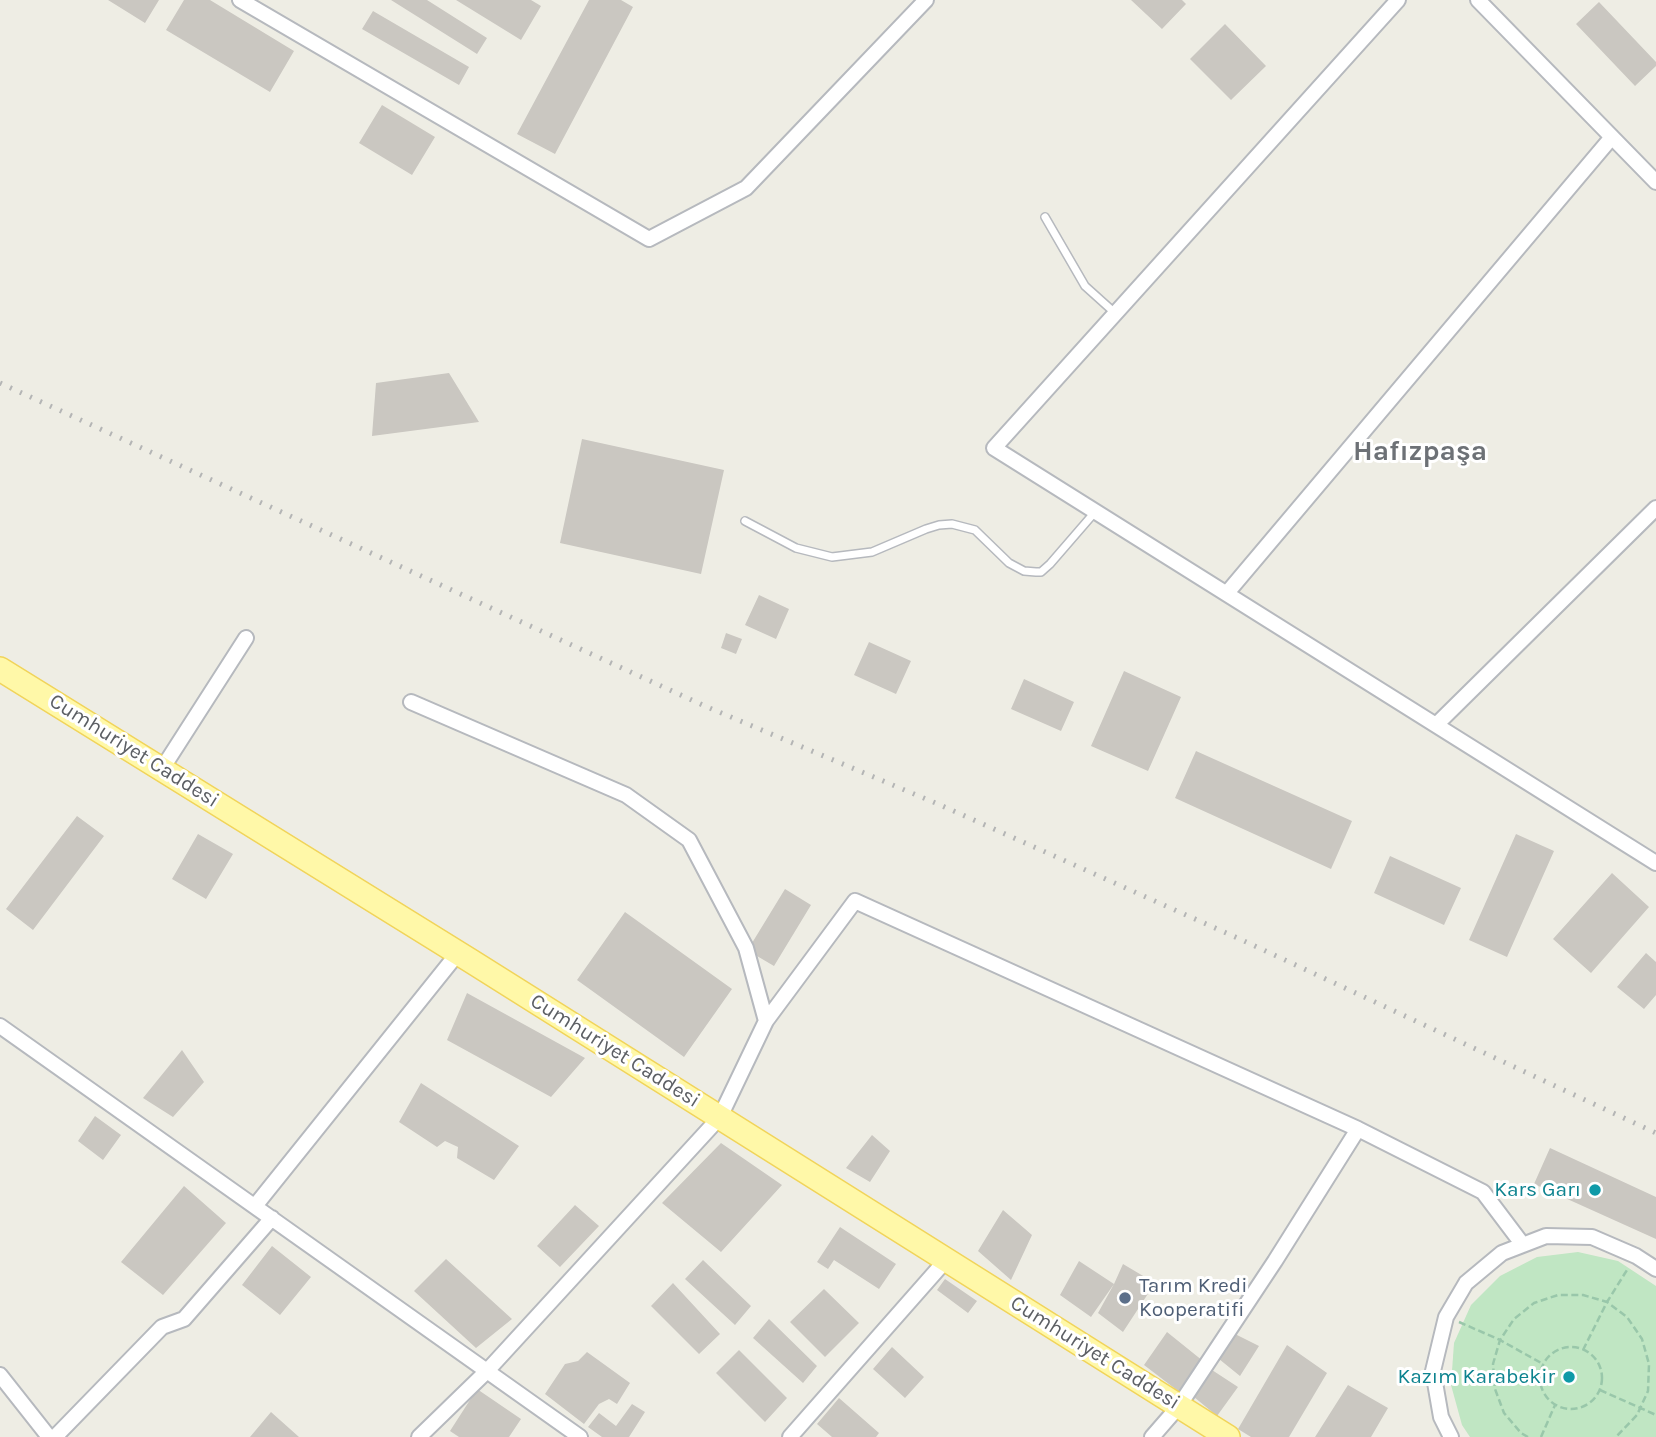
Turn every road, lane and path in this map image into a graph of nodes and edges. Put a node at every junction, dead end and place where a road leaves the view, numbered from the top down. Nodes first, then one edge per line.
1 (240, 0) edge
2 (926, 0) edge
3 (1398, 0) edge
4 (1478, 0) edge
5 (1612, 137) junction
6 (1656, 182) edge
7 (1045, 216) dead end
8 (1115, 313) junction
9 (1656, 508) edge
10 (1096, 512) junction
11 (745, 521) dead end
12 (1227, 593) junction
13 (246, 638) dead end
14 (0, 668) edge
15 (411, 702) dead end
16 (1437, 724) junction
17 (162, 769) junction
18 (1656, 863) edge
19 (458, 953) junction
20 (766, 1021) junction
21 (0, 1026) edge
22 (720, 1117) junction
23 (1358, 1129) junction
24 (255, 1206) junction
25 (272, 1219) junction
26 (1523, 1245) junction
27 (1636, 1256) junction
28 (946, 1260) junction
29 (1656, 1269) edge
30 (1607, 1303) junction
31 (1446, 1317) junction
32 (1500, 1340) junction
33 (1583, 1350) junction
34 (1544, 1364) junction
35 (487, 1371) junction
36 (0, 1375) edge
37 (1600, 1390) junction
38 (1555, 1404) junction
39 (1179, 1406) junction
40 (1640, 1408) junction
41 (1656, 1415) edge
42 (49, 1437) edge
43 (55, 1437) edge
44 (419, 1437) edge
45 (580, 1437) edge
46 (790, 1437) edge
47 (1152, 1437) edge
48 (1228, 1437) edge
49 (1451, 1437) edge
50 (1528, 1437) edge
51 (1541, 1437) edge
52 (1615, 1437) edge

1 - 2 street
3 - 8 street
4 - 5 street
5 - 6 street
5 - 12 street
7 - 8 lane
8 - 10 street
9 - 16 street
10 - 11 lane
10 - 12 street
12 - 16 street
13 - 17 street
14 - 17 main road, Cumhuriyet Caddesi
15 - 20 street
16 - 18 street
17 - 19 main road, Cumhuriyet Caddesi
19 - 22 main road, Cumhuriyet Caddesi
19 - 24 street
20 - 22 street
20 - 23 street
21 - 24 street
22 - 28 main road, Cumhuriyet Caddesi
22 - 35 street
23 - 26 street
23 - 39 street
24 - 25 street
25 - 35 street
25 - 43 street
26 - 27 street
26 - 31 street
27 - 29 street
27 - 30 path
28 - 39 main road, Cumhuriyet Caddesi
28 - 46 street
30 - 32 path
30 - 33 path
30 - 40 path
31 - 32 path
31 - 49 street
32 - 34 path
32 - 50 path
33 - 34 path
33 - 37 path
34 - 38 path
35 - 44 street
35 - 45 street
36 - 42 street
37 - 38 path
37 - 40 path
38 - 51 path
39 - 47 street
39 - 48 main road, Cumhuriyet Caddesi
40 - 41 path
40 - 52 path

